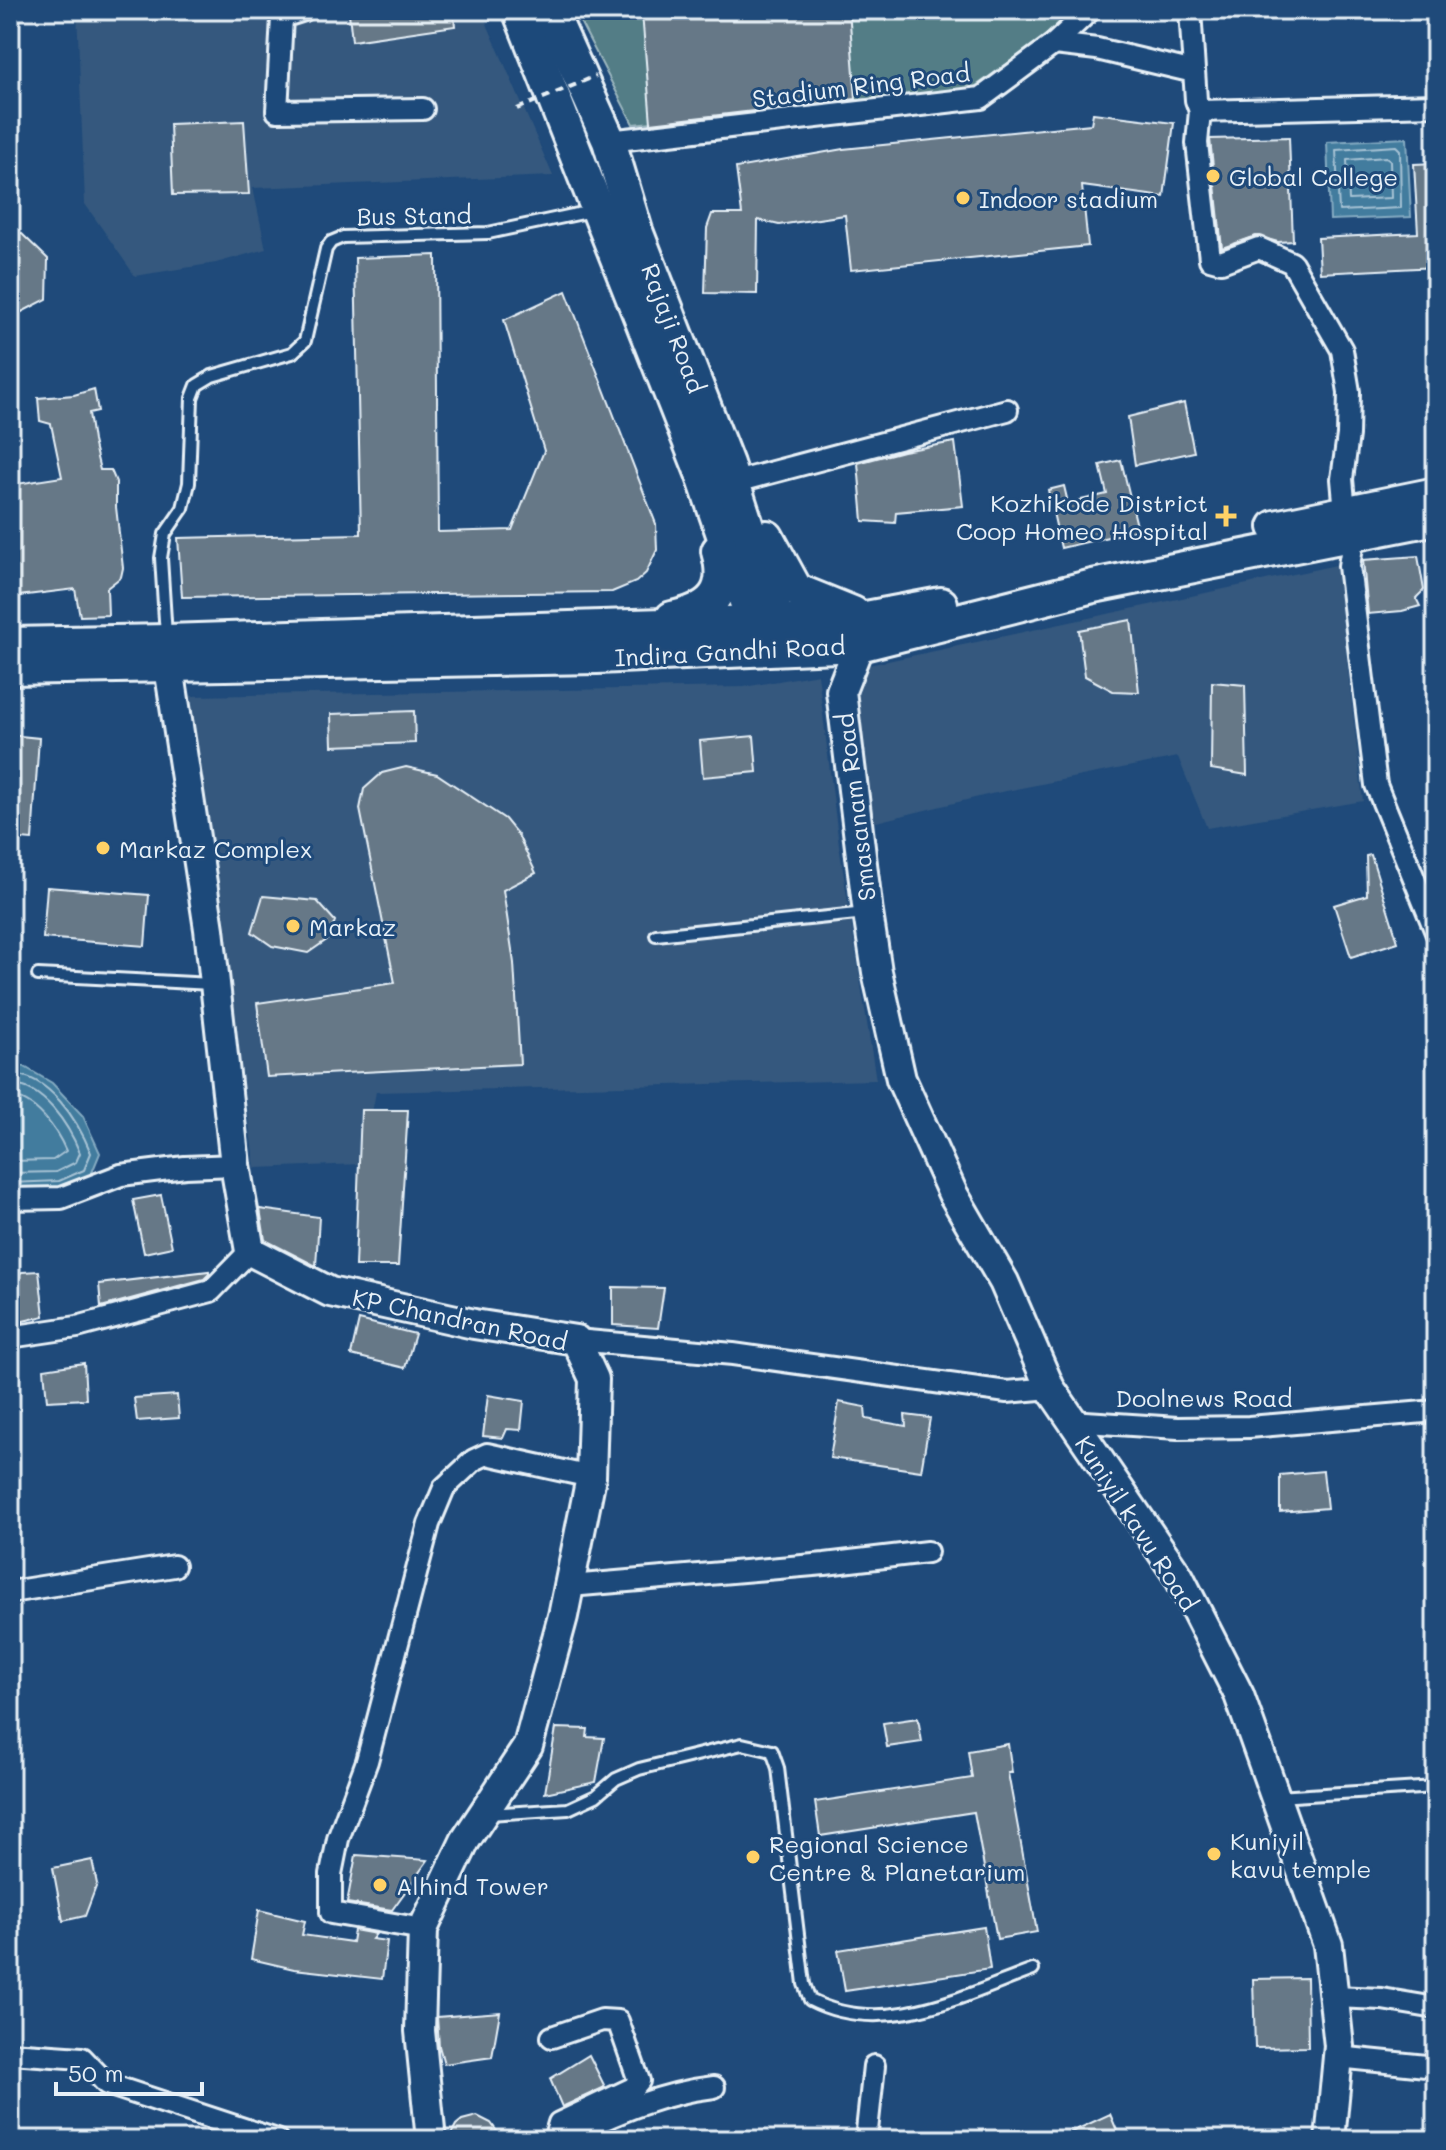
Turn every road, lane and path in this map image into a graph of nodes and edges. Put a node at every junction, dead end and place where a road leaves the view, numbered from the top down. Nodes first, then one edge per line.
1 (304, 10) edge
2 (519, 10) edge
3 (550, 10) edge
4 (1190, 10) edge
5 (1084, 13) edge
6 (1054, 44) junction
7 (1194, 72) junction
8 (596, 76) dead end
9 (1436, 105) edge
10 (423, 109) dead end
11 (517, 109) dead end
12 (1200, 111) junction
13 (609, 141) junction
14 (598, 210) junction
15 (1007, 410) dead end
16 (723, 473) junction
17 (1436, 494) edge
18 (1436, 518) edge
19 (1350, 523) junction
20 (641, 624) junction
21 (767, 631) junction
22 (862, 631) junction
23 (10, 644) edge
24 (168, 654) junction
25 (10, 668) edge
26 (868, 913) junction
27 (1436, 932) edge
28 (656, 935) dead end
29 (877, 972) joint
30 (38, 975) dead end
31 (214, 984) junction
32 (235, 1165) junction
33 (10, 1199) edge
34 (250, 1251) junction
35 (10, 1337) edge
36 (576, 1340) junction
37 (1050, 1388) junction
38 (1436, 1411) edge
39 (1070, 1421) junction
40 (591, 1477) junction
41 (927, 1552) dead end
42 (174, 1566) dead end
43 (570, 1586) junction
44 (10, 1592) edge
45 (1436, 1787) edge
46 (1275, 1798) junction
47 (483, 1814) junction
48 (423, 1929) junction
49 (1033, 1970) dead end
50 (1333, 1997) junction
51 (1436, 2008) edge
52 (552, 2037) dead end
53 (10, 2053) edge
54 (1338, 2057) junction
55 (874, 2066) dead end
56 (1436, 2067) edge
57 (714, 2087) dead end
58 (277, 2140) edge
59 (431, 2140) edge
60 (556, 2140) edge
61 (866, 2140) edge
62 (1330, 2140) edge

1 - 10 street
2 - 14 main road
3 - 13 main road, Rajaji Road
4 - 7 street
5 - 6 street, Stadium Ring Road
6 - 7 street
6 - 13 street, Stadium Ring Road
7 - 12 street
8 - 11 path, bridge
9 - 12 street
12 - 19 street
13 - 16 main road, Rajaji Road
14 - 16 main road
14 - 24 lane, Bus Stand
15 - 16 street
16 - 20 main road
16 - 21 main road, Rajaji Road
16 - 22 main road
17 - 19 main road, Indira Gandhi Road
18 - 19 main road, Indira Gandhi Road
19 - 22 main road, Indira Gandhi Road
19 - 27 street
20 - 21 main road, Indira Gandhi Road
20 - 24 main road, Indira Gandhi Road
21 - 22 main road, Indira Gandhi Road
21 - 24 main road, Indira Gandhi Road
22 - 26 street, Smasanam Road
23 - 24 main road, Indira Gandhi Road
24 - 25 main road, Indira Gandhi Road
24 - 31 street
26 - 28 lane
26 - 29 street, Smasanam Road
29 - 37 street, Kuniyil kavu Road
30 - 31 lane
31 - 32 street
32 - 33 street
32 - 34 street
34 - 35 street
34 - 36 street, KP Chandran Road
36 - 37 street
36 - 40 street, KP Chandran Road
37 - 39 street, Kuniyil kavu Road
38 - 39 street, Doolnews Road
39 - 46 street, Kuniyil kavu Road
40 - 43 street, KP Chandran Road
40 - 48 street
41 - 43 street
42 - 44 street
43 - 47 street, KP Chandran Road
45 - 46 lane
46 - 50 street, Kuniyil kavu Road
47 - 48 street, KP Chandran Road
47 - 49 lane
48 - 59 street, KP Chandran Road
50 - 51 street
50 - 54 street, Kuniyil kavu Road
52 - 60 street
53 - 58 street
54 - 56 street
54 - 62 street, Kuniyil kavu Road
55 - 61 street
57 - 60 street

